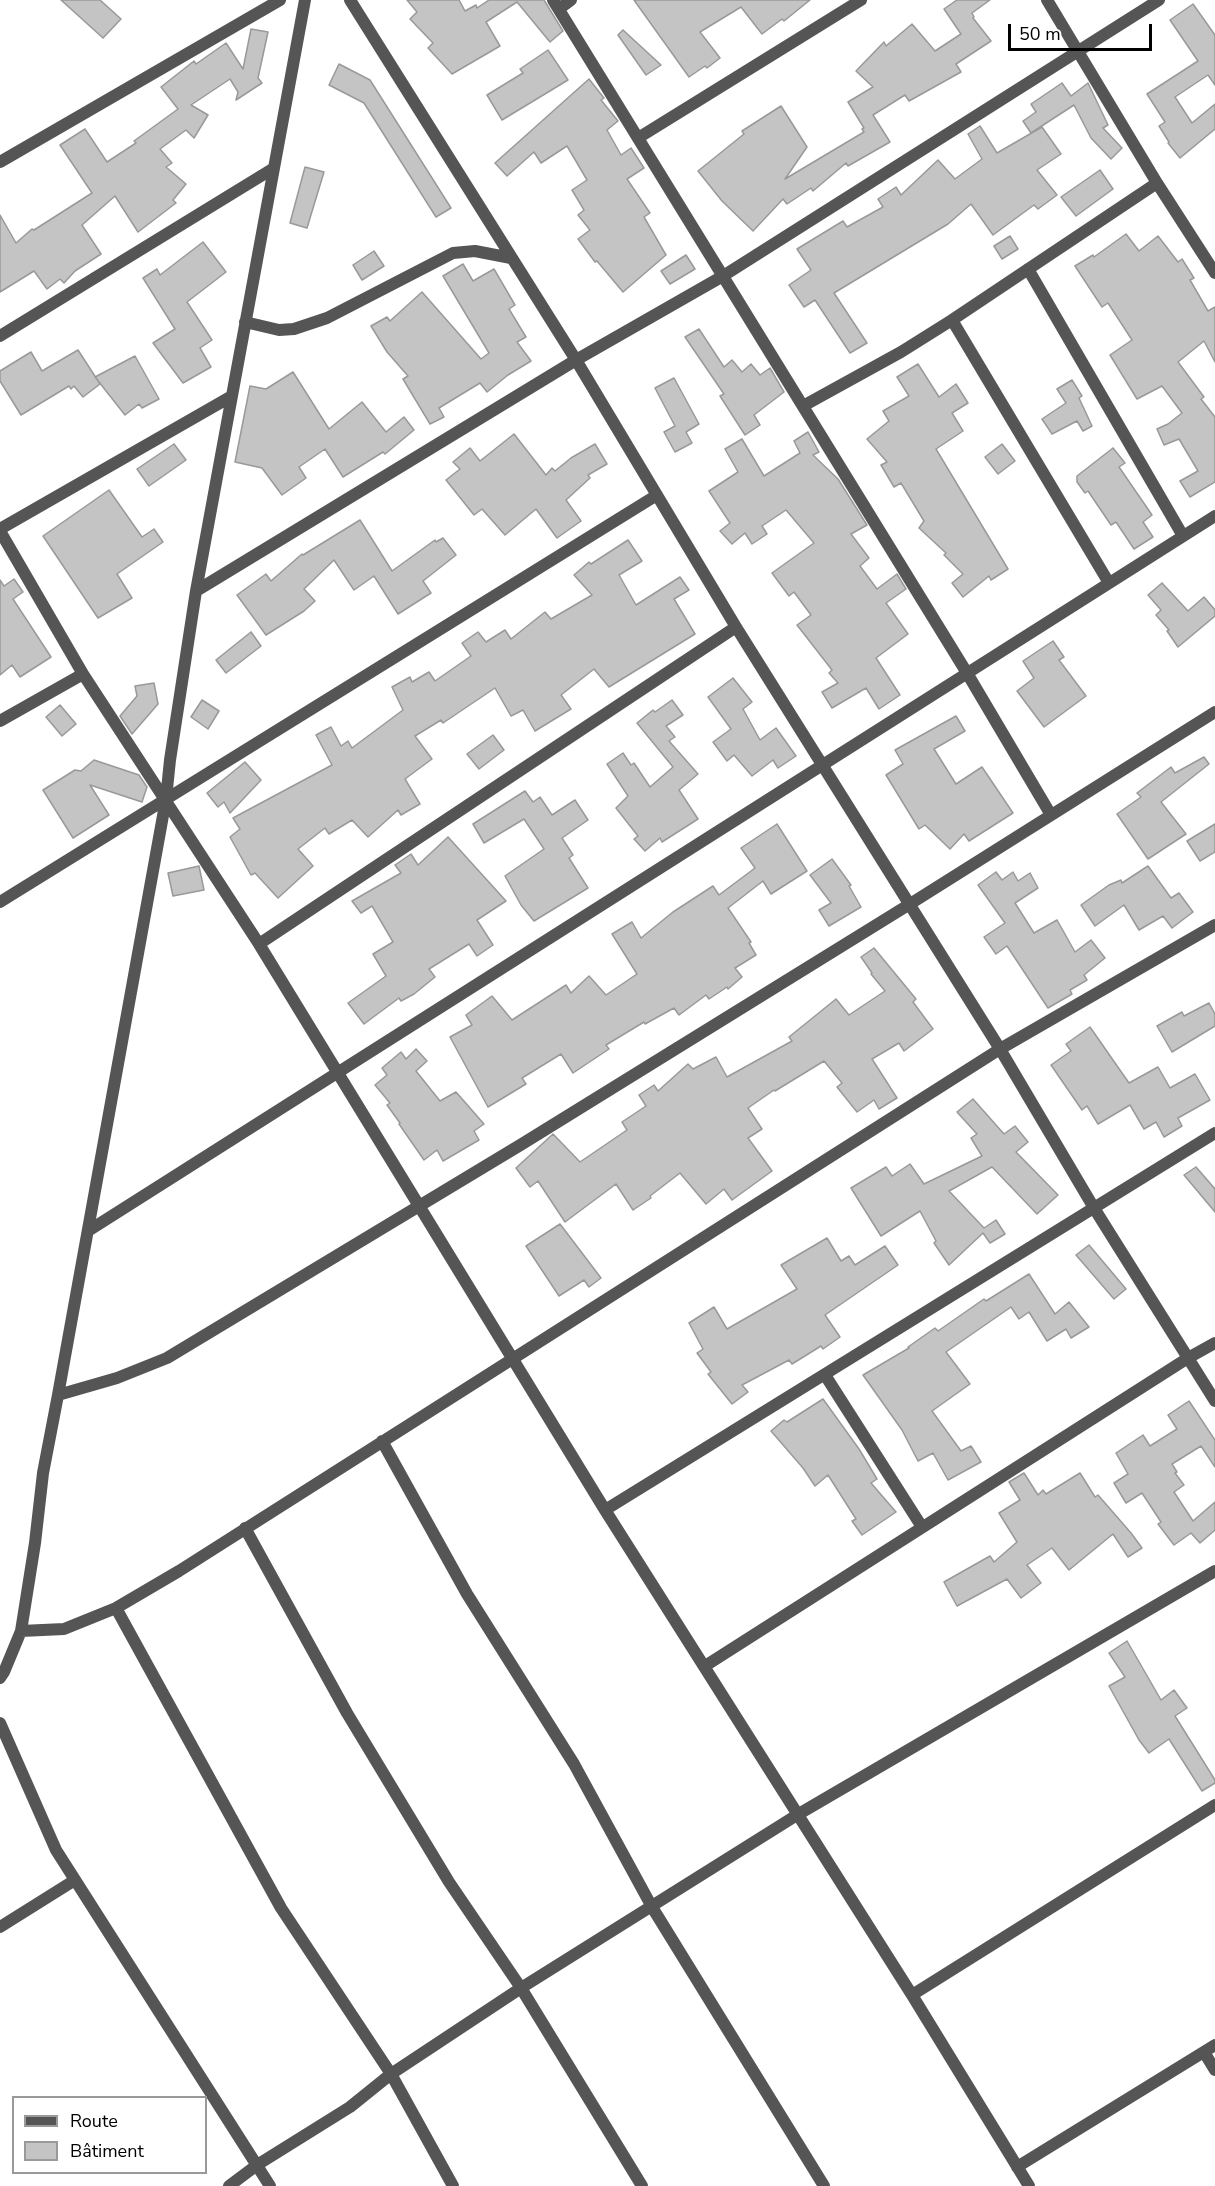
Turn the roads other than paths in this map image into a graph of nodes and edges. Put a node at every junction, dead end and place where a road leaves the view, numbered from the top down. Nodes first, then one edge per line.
1 (280, 0) edge
2 (305, 0) edge
3 (350, 0) edge
4 (571, 0) edge
5 (861, 0) edge
6 (1047, 0) edge
7 (1159, 0) edge
8 (556, 5) edge
9 (1078, 51) junction
10 (638, 138) junction
11 (0, 162) edge
12 (274, 168) junction
13 (1157, 183) junction
14 (512, 258) junction
15 (1028, 269) junction
16 (1215, 273) edge
17 (723, 276) junction
18 (952, 320) junction
19 (245, 322) junction
20 (0, 336) edge
21 (576, 360) junction
22 (232, 396) junction
23 (803, 406) junction
24 (657, 495) junction
25 (1215, 516) edge
26 (0, 530) edge
27 (1183, 536) junction
28 (1109, 583) junction
29 (195, 591) junction
30 (736, 627) junction
31 (968, 673) junction
32 (83, 674) junction
33 (1215, 712) edge
34 (0, 721) edge
35 (823, 765) junction
36 (166, 799) junction
37 (1051, 814) junction
38 (0, 902) edge
39 (910, 904) junction
40 (1215, 925) edge
41 (259, 944) junction
42 (1000, 1048) junction
43 (337, 1072) junction
44 (1215, 1133) edge
45 (419, 1206) junction
46 (1094, 1208) junction
47 (88, 1231) junction
48 (1215, 1342) edge
49 (1188, 1358) junction
50 (512, 1359) junction
51 (825, 1375) junction
52 (58, 1395) junction
53 (1215, 1401) edge
54 (382, 1441) junction
55 (605, 1510) junction
56 (922, 1527) junction
57 (245, 1528) junction
58 (1215, 1571) edge
59 (116, 1608) junction
60 (21, 1631) junction
61 (705, 1666) junction
62 (0, 1678) edge
63 (0, 1723) edge
64 (1215, 1805) edge
65 (797, 1815) junction
66 (75, 1880) junction
67 (652, 1907) junction
68 (0, 1927) edge
69 (521, 1988) junction
70 (912, 1995) junction
71 (1215, 2045) edge
72 (1204, 2052) junction
73 (1215, 2070) edge
74 (391, 2074) junction
75 (257, 2165) junction
76 (1017, 2167) junction
77 (230, 2186) edge
78 (270, 2186) edge
79 (453, 2186) edge
80 (642, 2186) edge
81 (824, 2186) edge
82 (1029, 2186) edge

1 - 11 street
2 - 12 street
3 - 14 street
4 - 8 street
5 - 10 street
6 - 9 street
7 - 9 street
8 - 10 street
9 - 13 street
9 - 17 street
10 - 17 street
12 - 19 street
12 - 20 street
13 - 15 street
13 - 16 street
14 - 19 street
14 - 21 street
15 - 18 street
15 - 27 street
17 - 21 street
17 - 23 street
18 - 23 street
18 - 28 street
19 - 22 street
21 - 24 street
21 - 29 street
22 - 26 street
22 - 29 street
23 - 31 street
24 - 30 street
24 - 36 street
25 - 27 street
26 - 32 street
27 - 28 street
28 - 31 street
29 - 36 street
30 - 35 street
30 - 41 street
31 - 35 street
31 - 37 street
32 - 34 street
32 - 36 street
33 - 37 street
35 - 39 street
35 - 43 street
36 - 38 street
36 - 41 street
36 - 47 street
37 - 39 street
39 - 42 street
39 - 45 street
40 - 42 street
41 - 43 street
42 - 46 street
42 - 50 street
43 - 45 street
43 - 47 street
44 - 46 street
45 - 50 street
45 - 52 street
46 - 49 street
46 - 51 street
47 - 52 street
48 - 49 street
49 - 53 street
49 - 56 street
50 - 54 street
50 - 55 street
51 - 55 street
51 - 56 street
52 - 60 street
54 - 57 street
54 - 67 street
55 - 61 street
56 - 61 street
57 - 59 street
57 - 69 street
58 - 65 street
59 - 60 street
59 - 74 street
60 - 62 street
61 - 65 street
63 - 66 street
64 - 70 street
65 - 67 street
65 - 70 street
66 - 68 street
66 - 75 street
67 - 69 street
67 - 81 street
69 - 74 street
69 - 80 street
70 - 76 street
71 - 72 street
72 - 73 street
72 - 76 street
74 - 75 street
74 - 79 street
75 - 77 street
75 - 78 street
76 - 82 street

